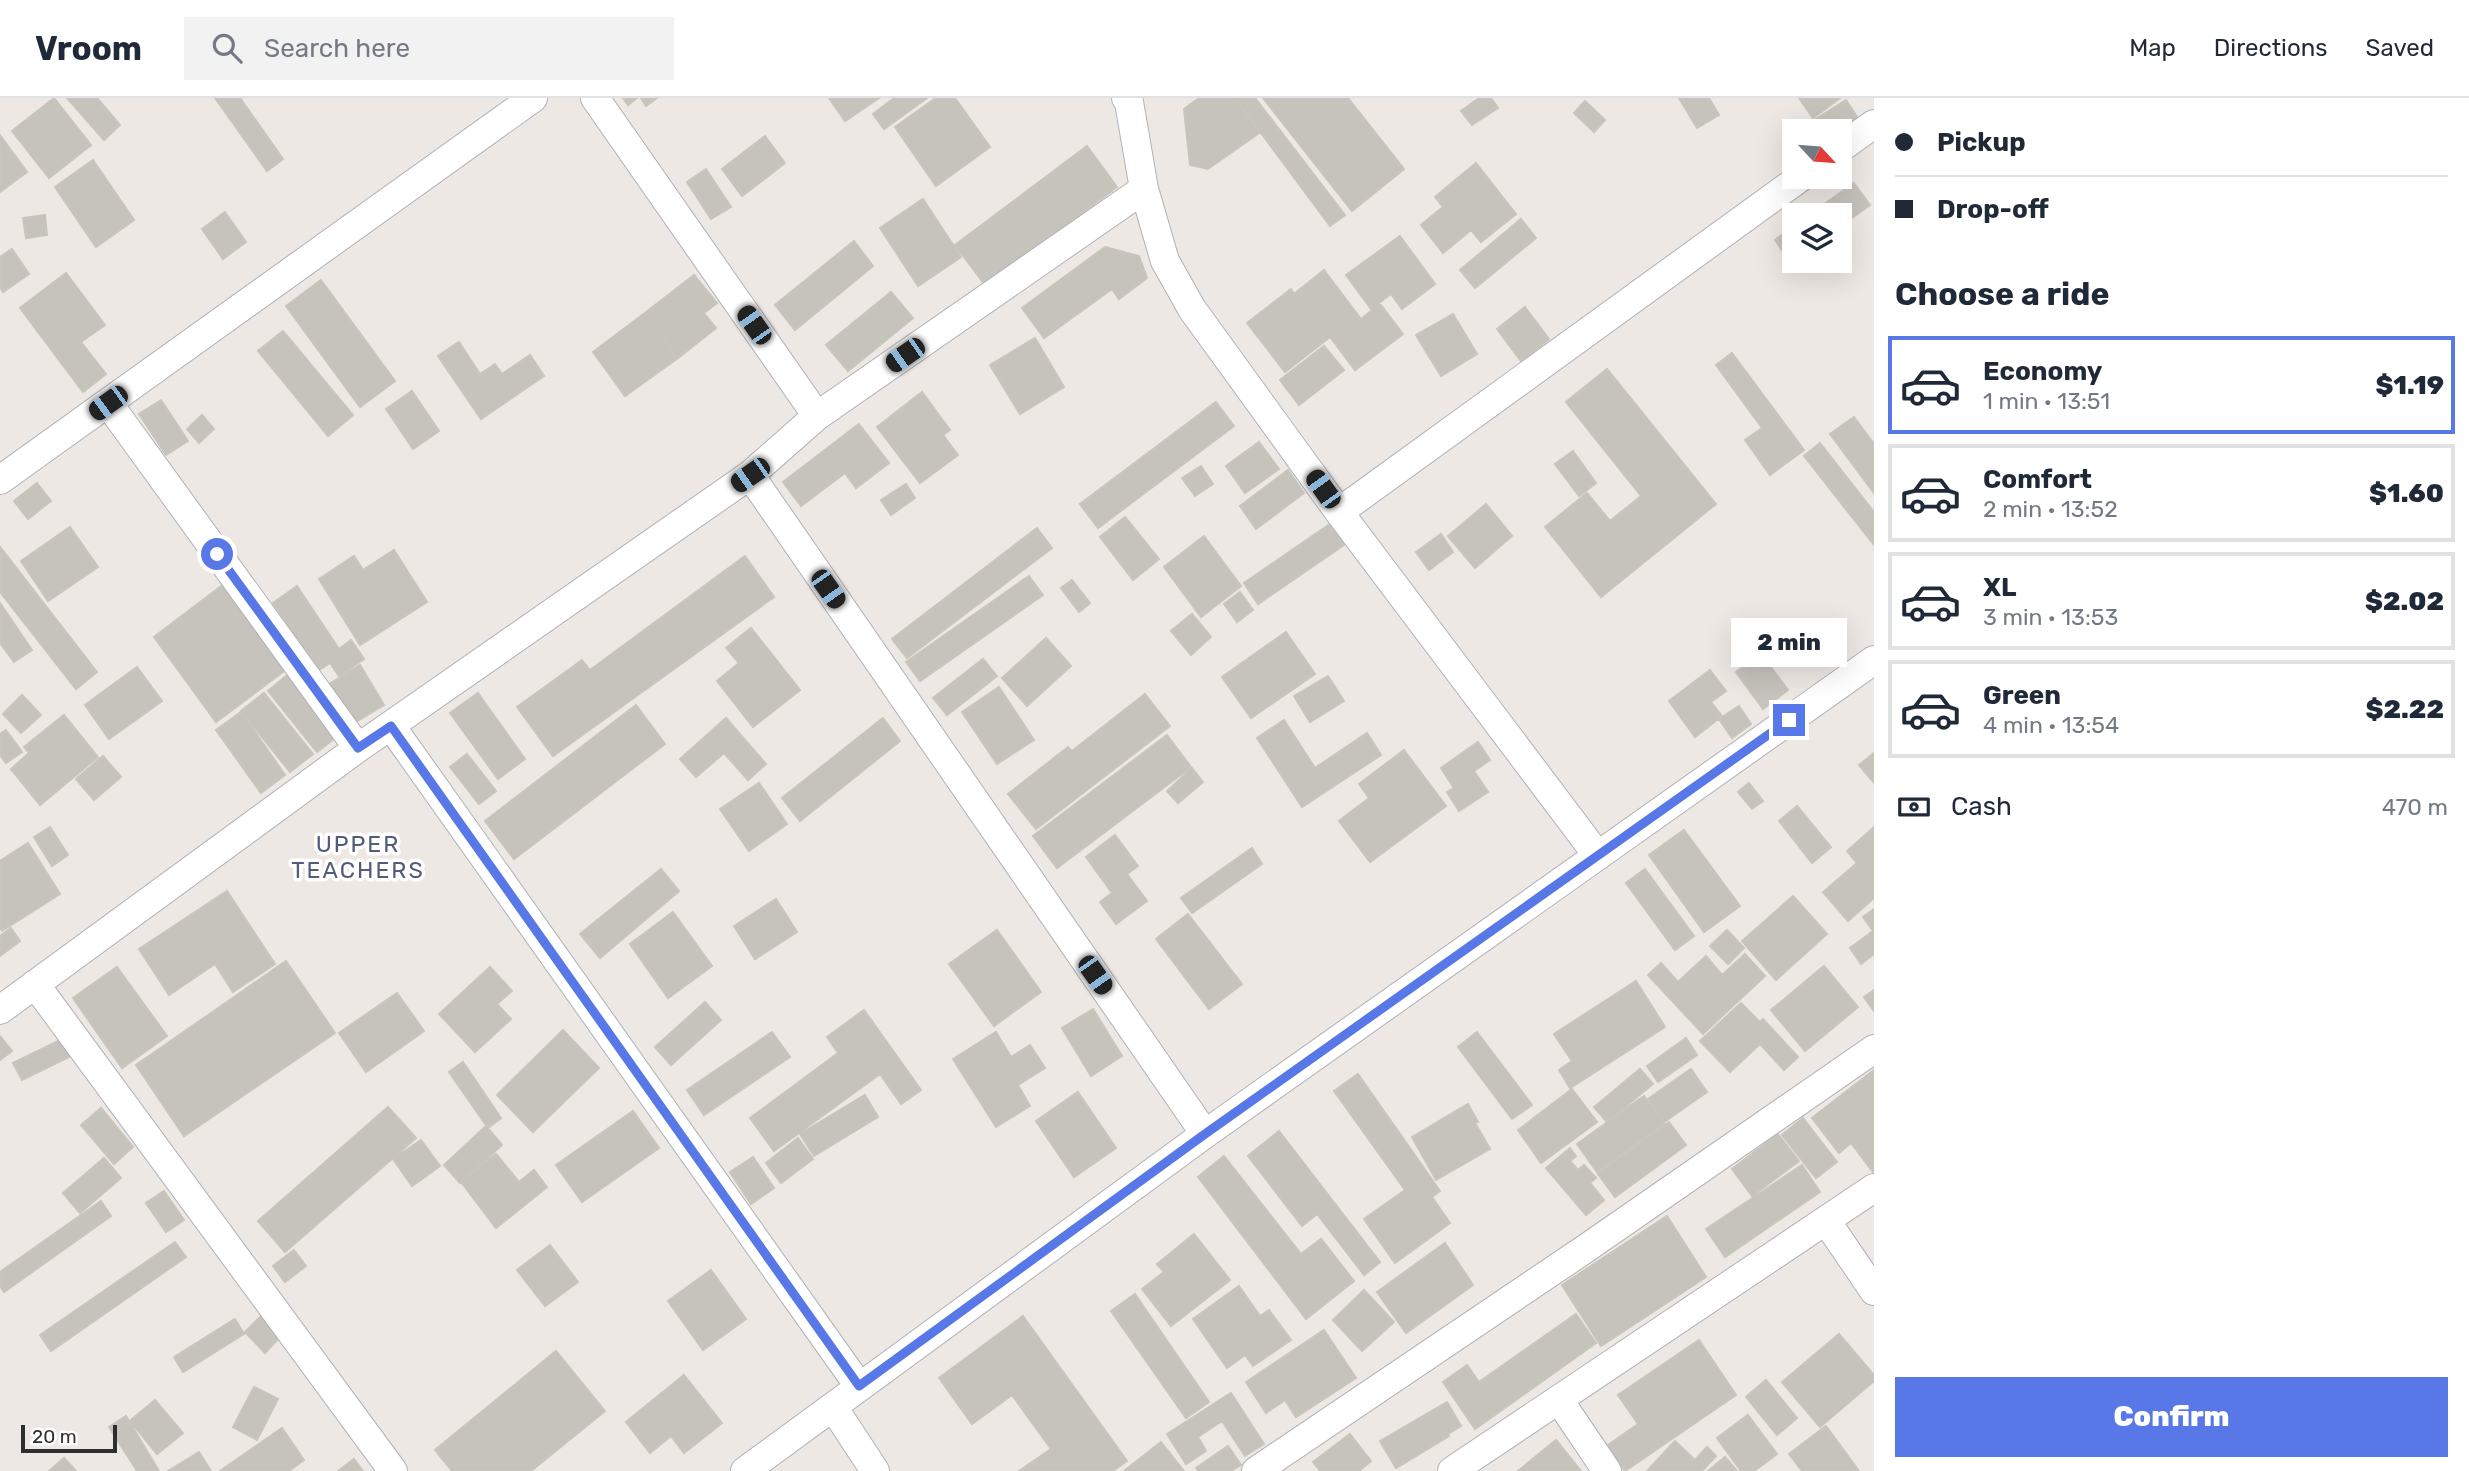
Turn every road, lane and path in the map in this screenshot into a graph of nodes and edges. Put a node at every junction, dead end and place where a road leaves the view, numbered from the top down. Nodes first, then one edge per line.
1 (533, 98) edge
2 (595, 98) edge
3 (1130, 99) edge
4 (1874, 124) edge
5 (1852, 140) edge
6 (1144, 189) junction
7 (1784, 189) edge
8 (108, 403) junction
9 (817, 416) junction
10 (750, 475) junction
11 (0, 480) edge
12 (1339, 512) junction
13 (1874, 660) edge
14 (391, 726) junction
15 (358, 748) junction
16 (1598, 856) junction
17 (35, 984) junction
18 (0, 1010) edge
19 (1874, 1049) edge
20 (1205, 1134) junction
21 (1874, 1188) edge
22 (1827, 1222) junction
23 (1874, 1291) edge
24 (859, 1386) junction
25 (1559, 1400) junction
26 (833, 1407) junction
27 (393, 1471) edge
28 (745, 1471) edge
29 (875, 1471) edge
30 (1256, 1471) edge
31 (1452, 1471) edge
32 (1607, 1471) edge

1 - 8 street
2 - 9 street
3 - 6 street
4 - 5 street
6 - 9 street
6 - 12 street
7 - 12 street
8 - 11 street
8 - 15 street
9 - 10 street
10 - 14 street
10 - 20 street
12 - 16 street
13 - 16 street
14 - 15 street
14 - 24 street
15 - 17 street
16 - 20 street
17 - 18 street
17 - 27 street
19 - 30 street
20 - 24 street
21 - 22 street
22 - 23 street
22 - 25 street
24 - 26 street
25 - 31 street
25 - 32 street
26 - 28 street
26 - 29 street

